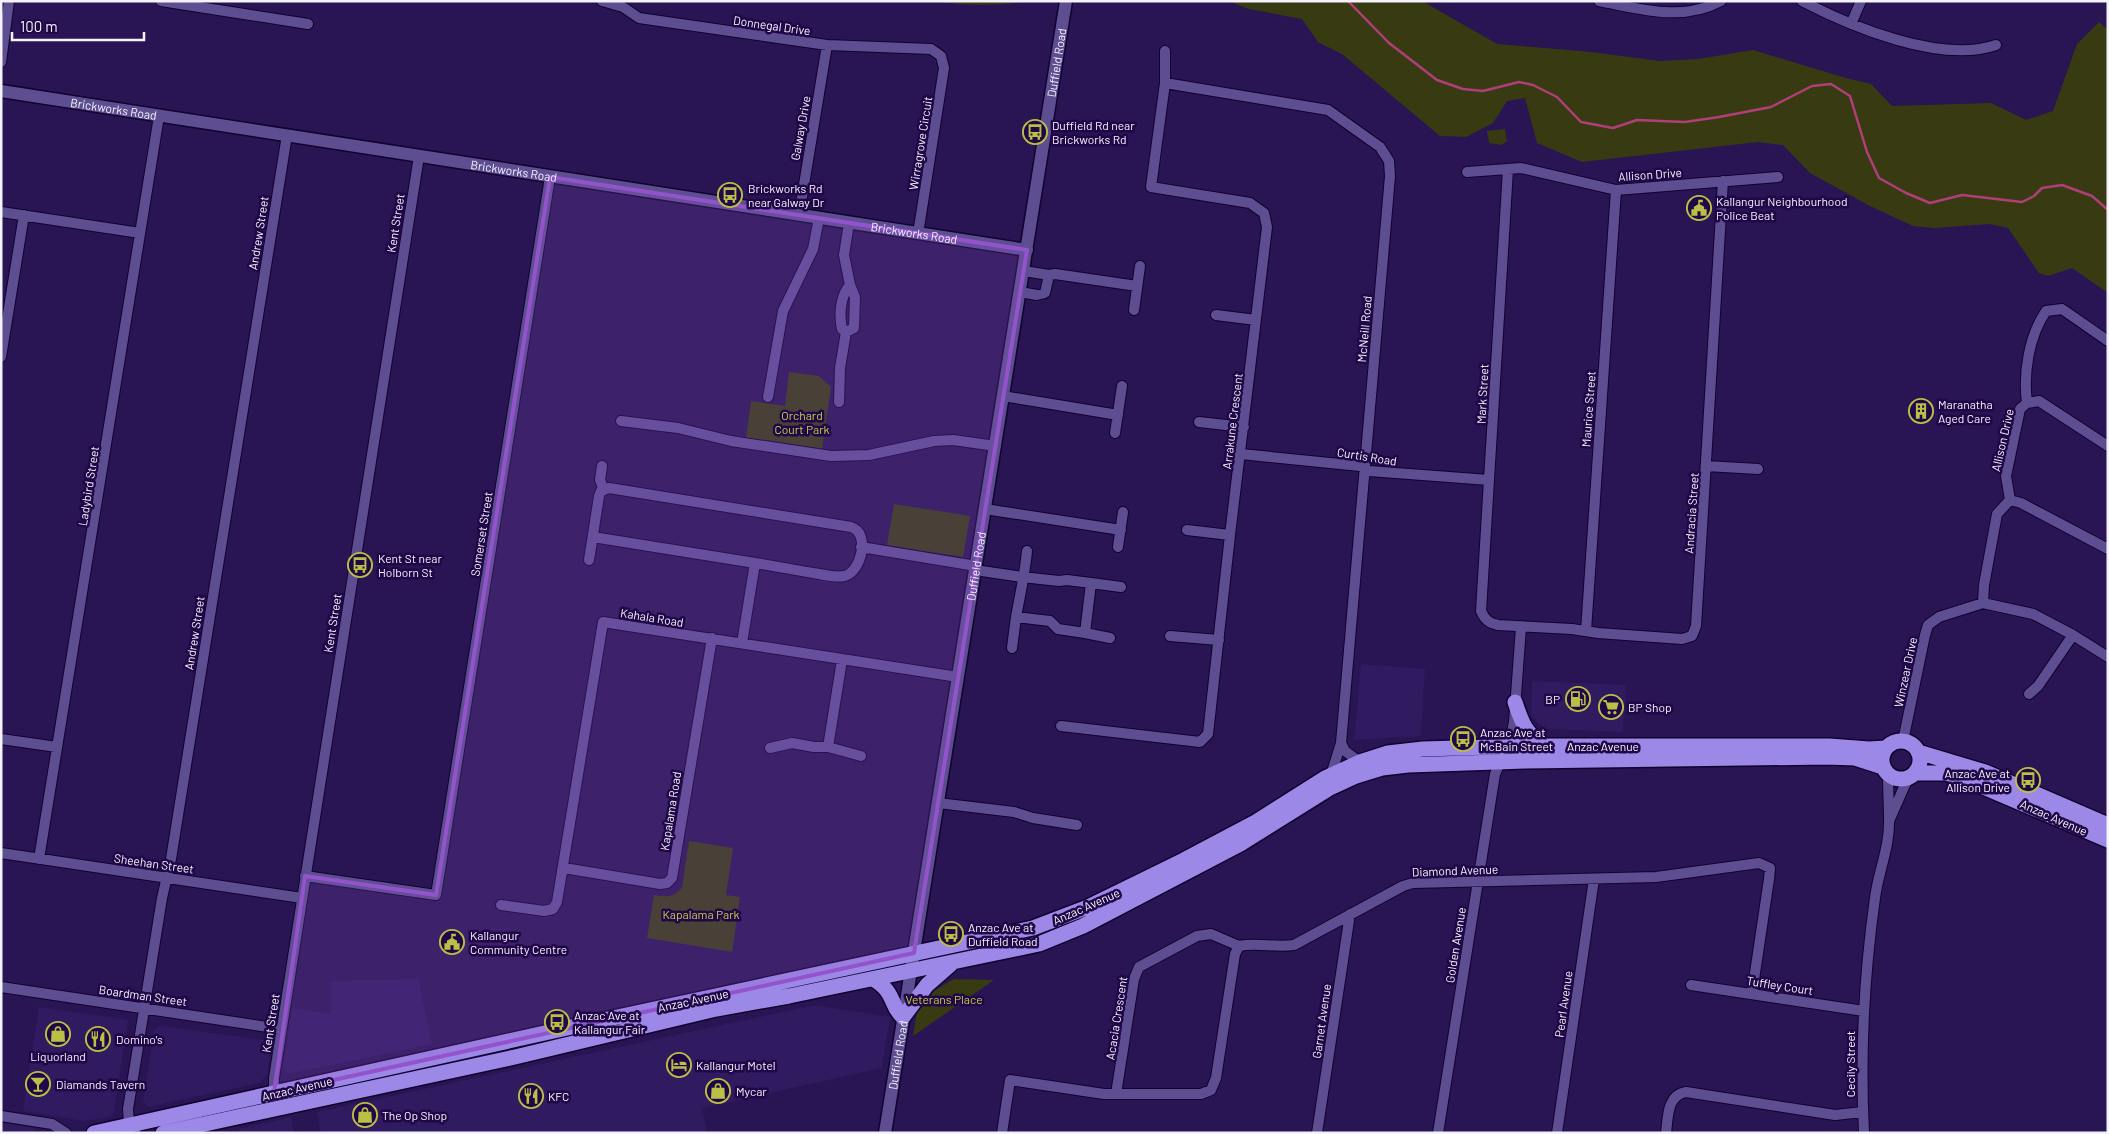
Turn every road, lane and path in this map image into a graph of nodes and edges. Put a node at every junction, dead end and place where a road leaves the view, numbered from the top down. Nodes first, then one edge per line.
1 (9, 1) edge
2 (161, 1) edge
3 (602, 1) edge
4 (1066, 1) edge
5 (1599, 1) edge
6 (1721, 1) edge
7 (1802, 1) edge
8 (1861, 1) edge
9 (308, 24) dead end
10 (1851, 24) junction
11 (827, 45) junction
12 (1996, 45) dead end
13 (1164, 51) dead end
14 (941, 56) joint
15 (1, 62) edge
16 (1165, 83) junction
17 (1, 91) edge
18 (159, 116) junction
19 (287, 135) junction
20 (419, 156) junction
21 (1508, 169) junction
22 (1466, 172) dead end
23 (550, 176) junction
24 (1778, 176) dead end
25 (1723, 181) junction
26 (1616, 190) junction
27 (1, 212) edge
28 (24, 215) junction
29 (799, 215) junction
30 (819, 218) junction
31 (851, 223) junction
32 (140, 233) junction
33 (918, 234) junction
34 (1027, 250) junction
35 (1140, 266) dead end
36 (1024, 271) junction
37 (1050, 275) junction
38 (1137, 286) junction
39 (1020, 292) junction
40 (1134, 310) dead end
41 (1216, 315) dead end
42 (1256, 320) junction
43 (2108, 342) edge
44 (1, 357) edge
45 (1122, 386) dead end
46 (1004, 396) junction
47 (768, 397) dead end
48 (839, 402) dead end
49 (2027, 403) junction
50 (1118, 415) junction
51 (621, 421) dead end
52 (1199, 422) dead end
53 (1244, 427) junction
54 (1115, 432) dead end
55 (996, 446) junction
56 (2108, 446) edge
57 (1240, 454) junction
58 (602, 466) dead end
59 (1706, 466) junction
60 (1365, 469) junction
61 (1758, 469) dead end
62 (1489, 480) junction
63 (604, 490) junction
64 (2010, 500) junction
65 (985, 509) junction
66 (1123, 512) dead end
67 (1121, 530) junction
68 (1187, 530) dead end
69 (1230, 535) junction
70 (593, 537) junction
71 (861, 548) junction
72 (1118, 548) dead end
73 (2108, 549) edge
74 (1028, 551) dead end
75 (589, 560) dead end
76 (755, 563) junction
77 (976, 568) junction
78 (1022, 578) junction
79 (1091, 583) junction
80 (1121, 587) dead end
81 (1984, 603) junction
82 (1016, 617) junction
83 (1485, 619) joint
84 (1521, 627) junction
85 (1586, 631) junction
86 (1084, 633) junction
87 (2073, 634) junction
88 (1170, 636) dead end
89 (712, 638) junction
90 (1110, 638) dead end
91 (1219, 640) junction
92 (742, 643) junction
93 (1012, 648) dead end
94 (2108, 657) edge
95 (842, 660) junction
96 (958, 677) junction
97 (2029, 694) dead end
98 (1515, 702) junction
99 (1061, 726) dead end
100 (1, 739) edge
101 (1903, 741) junction
102 (829, 743) junction
103 (1340, 743) junction
104 (1508, 746) junction
105 (1545, 746) junction
106 (56, 747) junction
107 (770, 748) dead end
108 (1886, 748) junction
109 (1918, 752) junction
110 (861, 756) dead end
111 (1360, 762) junction
112 (1500, 762) junction
113 (1885, 771) junction
114 (1331, 775) junction
115 (1912, 776) junction
116 (938, 803) junction
117 (1889, 821) junction
118 (1077, 825) dead end
119 (2108, 825) edge
120 (2108, 840) edge
121 (1, 853) edge
122 (40, 859) junction
123 (564, 868) junction
124 (305, 876) junction
125 (167, 878) junction
126 (1594, 879) junction
127 (1478, 882) junction
128 (302, 898) junction
129 (501, 905) dead end
130 (1350, 914) junction
131 (1239, 946) junction
132 (914, 953) junction
133 (952, 963) junction
134 (911, 971) junction
135 (873, 979) junction
136 (1691, 985) dead end
137 (1, 987) edge
138 (1752, 993) junction
139 (144, 1008) junction
140 (1864, 1011) junction
141 (903, 1017) junction
142 (281, 1028) junction
143 (274, 1093) junction
144 (1116, 1094) junction
145 (1863, 1112) junction
146 (1, 1116) edge
147 (133, 1129) edge
148 (66, 1133) edge
149 (94, 1133) edge
150 (163, 1133) edge
151 (885, 1133) edge
152 (1002, 1133) edge
153 (1317, 1133) edge
154 (1438, 1133) edge
155 (1557, 1133) edge
156 (1666, 1133) edge
157 (1864, 1133) edge

1 - 15 street
2 - 9 street
3 - 11 street, Donnegal Drive
4 - 34 street, Duffield Road
5 - 6 street
7 - 10 street
8 - 10 street
10 - 12 street
11 - 14 street, Donnegal Drive
11 - 29 street, Galway Drive
13 - 16 street, Arrakune Crescent
14 - 33 street, Wirragrove Circuit
16 - 42 street, Arrakune Crescent
16 - 60 street, McNeill Road
17 - 18 street, Brickworks Road
18 - 19 street, Brickworks Road
18 - 32 street, Ladybird Street
19 - 20 street, Brickworks Road
19 - 125 street, Andrew Street
20 - 23 street, Brickworks Road
20 - 124 street, Kent Street
21 - 22 street, Allison Drive
21 - 26 street, Allison Drive
21 - 62 street, Mark Street
23 - 29 street, Brickworks Road
23 - 124 street, Somerset Street
24 - 25 street, Allison Drive
25 - 26 street, Allison Drive
25 - 59 street, Andracia Street
26 - 85 street, Maurice Street
27 - 28 street
28 - 32 street
28 - 44 street
29 - 30 street, Brickworks Road
30 - 31 street, Brickworks Road
30 - 47 street
31 - 33 street, Brickworks Road
31 - 48 street
32 - 106 street, Ladybird Street
33 - 34 street, Brickworks Road
34 - 36 street, Duffield Road
35 - 38 street
36 - 37 street
36 - 39 street, Duffield Road
37 - 38 street
37 - 39 street
38 - 40 street
39 - 46 street, Duffield Road
41 - 42 street
42 - 53 street, Arrakune Crescent
43 - 49 street
45 - 50 street
46 - 50 street
46 - 55 street, Duffield Road
49 - 56 street, Allison Drive
49 - 64 street, Allison Drive
50 - 54 street
51 - 55 street
52 - 53 street
53 - 57 street, Arrakune Crescent
55 - 65 street, Duffield Road
57 - 60 street, Curtis Road
57 - 69 street, Arrakune Crescent
58 - 63 street
59 - 61 street
59 - 85 street, Andracia Street
60 - 62 street, Curtis Road
60 - 103 street, McNeill Road
62 - 83 street, Mark Street
63 - 70 street
63 - 71 street
64 - 73 street
64 - 81 street
65 - 67 street
65 - 77 street, Duffield Road
66 - 67 street
67 - 72 street
68 - 69 street
69 - 91 street, Arrakune Crescent
70 - 75 street
70 - 76 street
71 - 76 street
71 - 77 street
74 - 78 street
76 - 92 street
77 - 78 street
77 - 96 street, Duffield Road
78 - 79 street
78 - 82 street
79 - 80 street
79 - 86 street
81 - 87 street, Winzear Drive
81 - 101 street, Winzear Drive
82 - 86 street
82 - 93 street
83 - 84 street, Andracia Street
84 - 85 street, Andracia Street
84 - 98 street, Golden Avenue
86 - 90 street
87 - 94 street, Winzear Drive
87 - 97 street
88 - 91 street
89 - 92 street, Kahala Road
89 - 123 street, Kapalama Road
89 - 123 street, Kahala Road
91 - 99 street, Arrakune Crescent
92 - 95 street, Kahala Road
95 - 96 street, Kahala Road
95 - 102 street
96 - 116 street, Duffield Road
98 - 104 street, Golden Avenue
98 - 105 highway
100 - 106 street
101 - 108 highway
101 - 109 highway
102 - 107 street
102 - 110 street
103 - 111 street
103 - 114 street, McNeill Road
104 - 105 highway, Anzac Avenue
104 - 111 highway, Anzac Avenue
104 - 112 street, Golden Avenue
105 - 108 highway, Anzac Avenue
106 - 122 street, Ladybird Street
108 - 113 highway
109 - 115 highway
109 - 119 highway, Anzac Avenue
111 - 114 highway, Anzac Avenue
112 - 113 highway, Anzac Avenue
112 - 127 street, Golden Avenue
112 - 133 highway, Anzac Avenue
113 - 115 highway
113 - 117 street, Cecily Street
114 - 132 highway, Anzac Avenue
115 - 117 street, Cecily Street
115 - 120 highway, Anzac Avenue
116 - 118 street
116 - 132 street, Duffield Road
117 - 140 street, Cecily Street
121 - 122 street, Sheehan Street
122 - 125 street, Sheehan Street
123 - 129 street, Kahala Road
124 - 128 street, Kent Street
125 - 128 street, Sheehan Street
125 - 139 street, Andrew Street
126 - 127 street, Diamond Avenue
126 - 138 street, Diamond Avenue
126 - 155 street, Pearl Avenue
127 - 130 street, Diamond Avenue
127 - 154 street, Golden Avenue
128 - 142 street, Kent Street
130 - 131 street, Diamond Avenue
130 - 153 street, Garnet Avenue
131 - 144 street, Acacia Crescent
131 - 144 street
132 - 134 street, Duffield Road
132 - 143 highway, Anzac Avenue
133 - 134 highway, Anzac Avenue
133 - 141 highway
134 - 135 highway, Anzac Avenue
134 - 141 street, Duffield Road
135 - 141 highway
135 - 150 highway, Anzac Avenue
136 - 138 street, Tuffley Court
137 - 139 street, Boardman Street
138 - 140 street, Tuffley Court
139 - 142 street, Boardman Street
139 - 147 street, Andrew Street
140 - 145 street, Cecily Street
141 - 151 street, Duffield Road
142 - 143 street, Kent Street
143 - 147 highway, Anzac Avenue
144 - 152 street
145 - 156 street, Cecily Street
145 - 157 street
146 - 148 street
147 - 149 highway, Anzac Avenue

